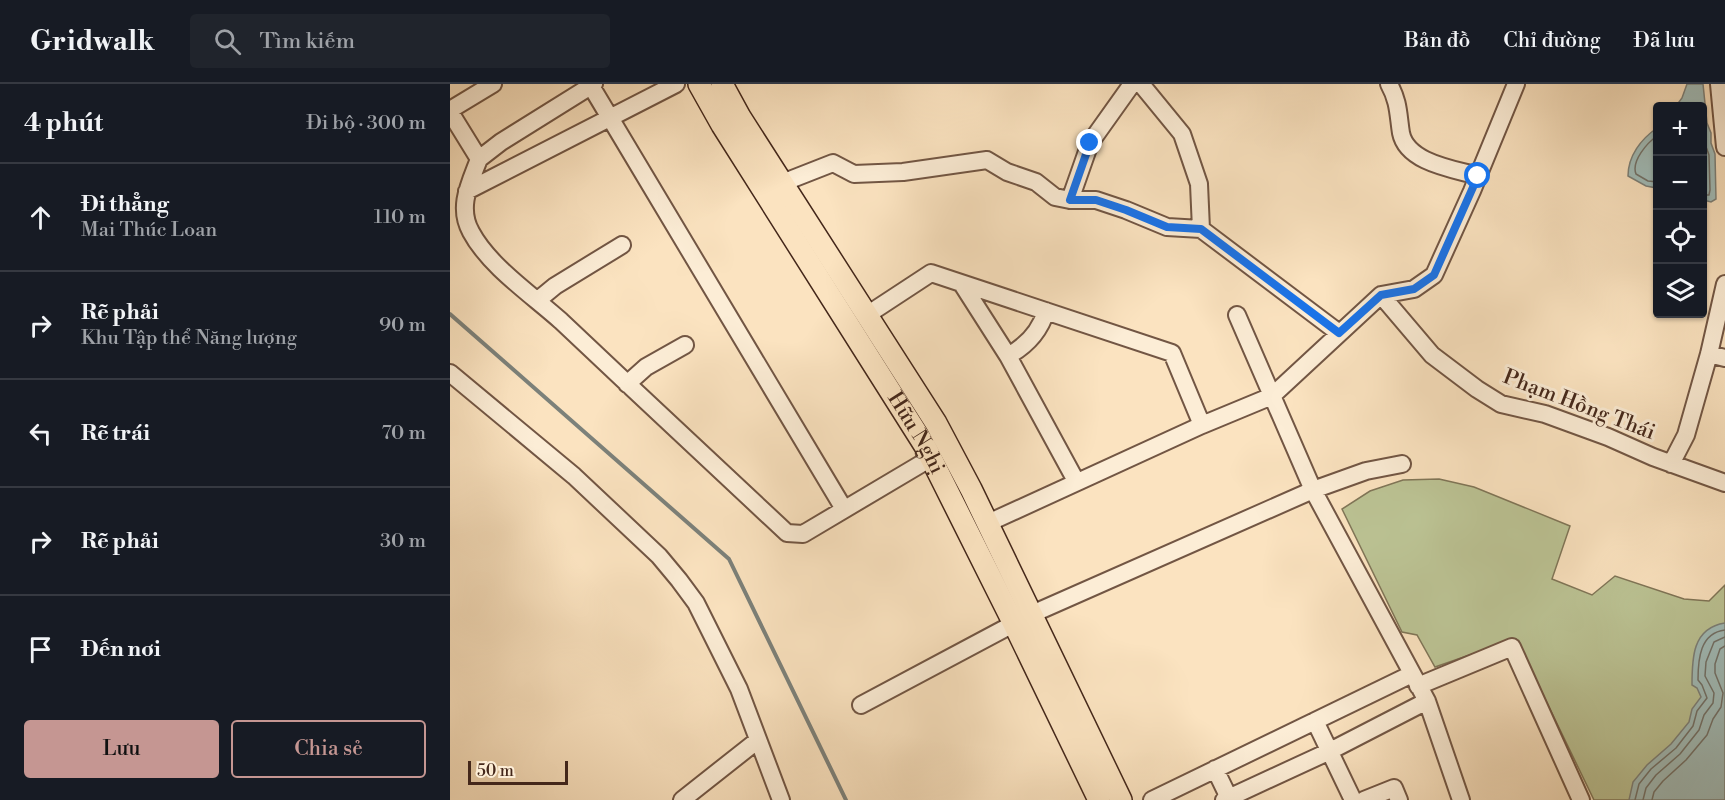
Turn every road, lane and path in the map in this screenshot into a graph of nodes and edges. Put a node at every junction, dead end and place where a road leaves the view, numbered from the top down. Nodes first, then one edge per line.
1 (494, 84) edge
2 (676, 84) edge
3 (699, 84) edge
4 (722, 84) edge
5 (1132, 84) edge
6 (1142, 84) edge
7 (1389, 84) edge
8 (1516, 84) edge
9 (1719, 84) edge
10 (592, 85) edge
11 (450, 111) edge
12 (610, 118) junction
13 (1725, 147) edge
14 (479, 159) junction
15 (1478, 176) junction
16 (782, 183) junction
17 (467, 191) junction
18 (1070, 200) junction
19 (1201, 229) junction
20 (622, 245) dead end
21 (962, 284) junction
22 (1725, 284) edge
23 (1381, 295) junction
24 (538, 300) junction
25 (1046, 311) junction
26 (867, 315) junction
27 (1237, 315) dead end
28 (1339, 333) junction
29 (685, 345) dead end
30 (1008, 356) junction
31 (1717, 356) edge
32 (450, 373) edge
33 (627, 384) junction
34 (1272, 396) junction
35 (1202, 425) junction
36 (931, 458) junction
37 (1402, 464) dead end
38 (1671, 464) junction
39 (1076, 481) junction
40 (1725, 483) edge
41 (972, 489) junction
42 (1313, 490) junction
43 (952, 500) junction
44 (843, 509) junction
45 (988, 523) junction
46 (1023, 619) junction
47 (1415, 680) junction
48 (1427, 701) junction
49 (861, 705) dead end
50 (1315, 721) junction
51 (758, 740) junction
52 (1330, 751) junction
53 (1215, 769) junction
54 (1226, 799) edge
55 (682, 800) edge
56 (781, 800) edge
57 (1099, 800) edge
58 (1121, 800) edge
59 (1152, 800) edge
60 (1353, 800) edge
61 (1364, 800) edge
62 (1399, 800) edge
63 (1461, 800) edge
64 (1581, 800) edge

1 - 11 street
2 - 12 street
3 - 36 main road, Hữu Nghị
4 - 16 main road, Hữu Nghị
5 - 18 street
6 - 19 street
7 - 15 street
8 - 15 street
9 - 13 street
10 - 12 street
10 - 14 street
11 - 14 street
12 - 17 street
12 - 44 street
14 - 17 street
15 - 23 street
16 - 18 street
16 - 26 main road, Hữu Nghị
17 - 24 street
18 - 19 street
19 - 28 street
20 - 24 street
21 - 25 street
21 - 26 street
21 - 30 street
22 - 31 street
23 - 28 street
23 - 38 street, Phạm Hồng Thái
24 - 33 street
25 - 30 street
25 - 35 street
26 - 41 main road, Hữu Nghị
27 - 34 street
28 - 34 street
29 - 33 street
30 - 39 street
31 - 38 street
32 - 51 street
33 - 44 street
34 - 35 street
34 - 42 street
35 - 39 street
36 - 43 main road, Hữu Nghị
36 - 44 street
37 - 42 street
38 - 40 street, Phạm Hồng Thái
39 - 45 street
41 - 43 main road
41 - 45 main road, Hữu Nghị
42 - 46 street
42 - 47 street
43 - 46 main road, Hữu Nghị
45 - 46 main road, Hữu Nghị
46 - 49 street
46 - 57 main road, Hữu Nghị
46 - 58 main road, Hữu Nghị
47 - 48 street
47 - 50 street
47 - 64 street
48 - 52 street
48 - 63 street
50 - 52 street
50 - 53 street
51 - 55 street
51 - 56 street
52 - 54 street
52 - 60 street
53 - 54 street
53 - 59 street
61 - 62 street

